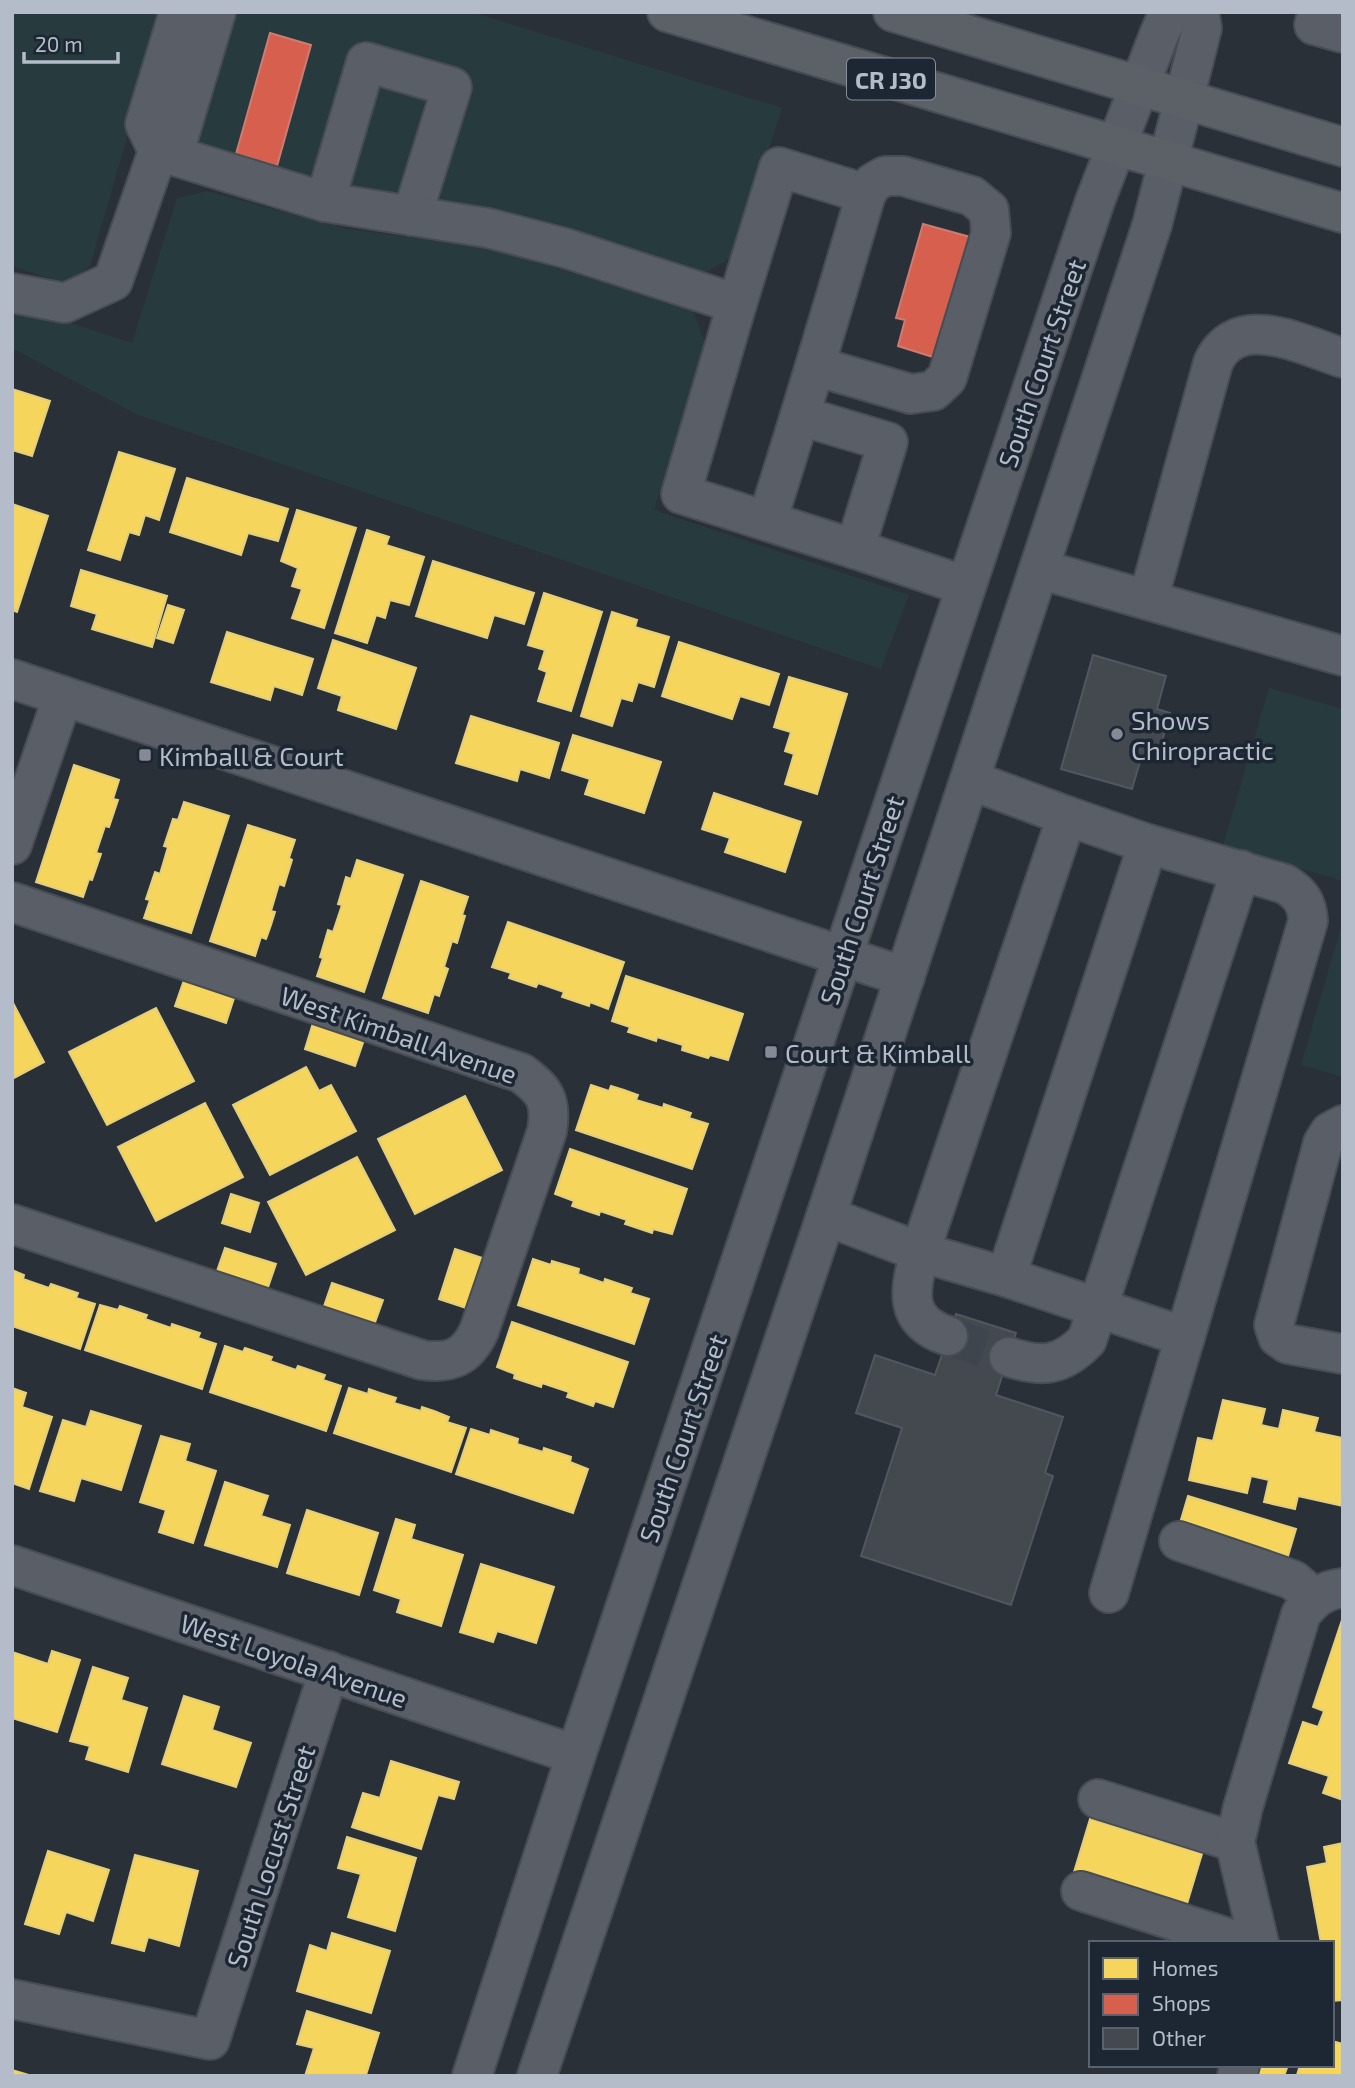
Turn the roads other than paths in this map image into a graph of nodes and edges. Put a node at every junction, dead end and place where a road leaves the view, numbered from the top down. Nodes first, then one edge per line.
1 (179, 12) edge
2 (216, 12) edge
3 (667, 12) edge
4 (1175, 12) edge
5 (1199, 12) edge
6 (1318, 12) edge
7 (899, 13) edge
8 (1343, 33) edge
9 (1138, 87) junction
10 (1184, 101) junction
11 (1115, 147) junction
12 (1343, 147) edge
13 (158, 151) junction
14 (1168, 162) junction
15 (866, 194) junction
16 (325, 202) junction
17 (1343, 213) edge
18 (412, 216) junction
19 (12, 293) edge
20 (737, 304) junction
21 (1343, 358) edge
22 (815, 366) junction
23 (801, 416) junction
24 (767, 521) junction
25 (855, 549) junction
26 (1040, 569) junction
27 (966, 586) junction
28 (1148, 600) junction
29 (1343, 656) edge
30 (15, 689) edge
31 (63, 696) junction
32 (970, 780) junction
33 (21, 790) edge
34 (1067, 816) junction
35 (1148, 844) junction
36 (12, 845) edge
37 (1241, 870) junction
38 (12, 902) edge
39 (842, 956) junction
40 (905, 977) junction
41 (1343, 1125) edge
42 (826, 1216) junction
43 (12, 1224) edge
44 (920, 1252) junction
45 (1006, 1277) junction
46 (1098, 1309) junction
47 (948, 1336) tunnel mouth
48 (1185, 1337) junction
49 (1342, 1350) edge
50 (1009, 1357) tunnel mouth
51 (1179, 1541) dead end
52 (12, 1564) edge
53 (1109, 1593) dead end
54 (1328, 1593) edge
55 (329, 1671) junction
56 (576, 1755) junction
57 (1098, 1799) dead end
58 (1235, 1842) junction
59 (1081, 1891) dead end
60 (1238, 1941) edge
61 (1259, 1941) edge
62 (12, 1999) edge
63 (472, 2076) edge
64 (537, 2076) edge

1 - 13 street
2 - 13 street
3 - 11 main road, CR J30
4 - 9 street, South Court Street
5 - 10 street
6 - 8 street
7 - 9 main road, CR J30
9 - 10 main road, CR J30
9 - 11 street, South Court Street
10 - 12 main road, CR J30
10 - 14 street
11 - 14 main road, CR J30
11 - 27 street, South Court Street
13 - 16 street
13 - 19 street
14 - 17 main road, CR J30
14 - 26 street
15 - 20 street
15 - 22 street
15 - 22 street
16 - 18 street
16 - 18 street
18 - 20 street
20 - 24 street
21 - 28 street
22 - 23 street
23 - 24 street
23 - 25 street
24 - 25 street
25 - 27 street
26 - 28 street
26 - 32 street
27 - 39 street, South Court Street
28 - 29 street
30 - 31 street
31 - 33 street
31 - 39 street
32 - 34 street
32 - 40 street
33 - 36 street
34 - 35 street
34 - 44 street
35 - 37 street
35 - 45 street
37 - 46 street
37 - 48 street
38 - 43 street, West Kimball Avenue
39 - 40 street
39 - 56 street, South Court Street
40 - 42 street
41 - 49 street
42 - 44 street
42 - 64 street
44 - 45 street
44 - 47 street
45 - 46 street
46 - 48 street
46 - 50 street
48 - 53 street
51 - 54 street
52 - 55 street, West Loyola Avenue
54 - 58 street
55 - 56 street, West Loyola Avenue
55 - 62 street, South Locust Street
56 - 63 street, South Court Street
57 - 58 street
58 - 61 street
59 - 60 street

